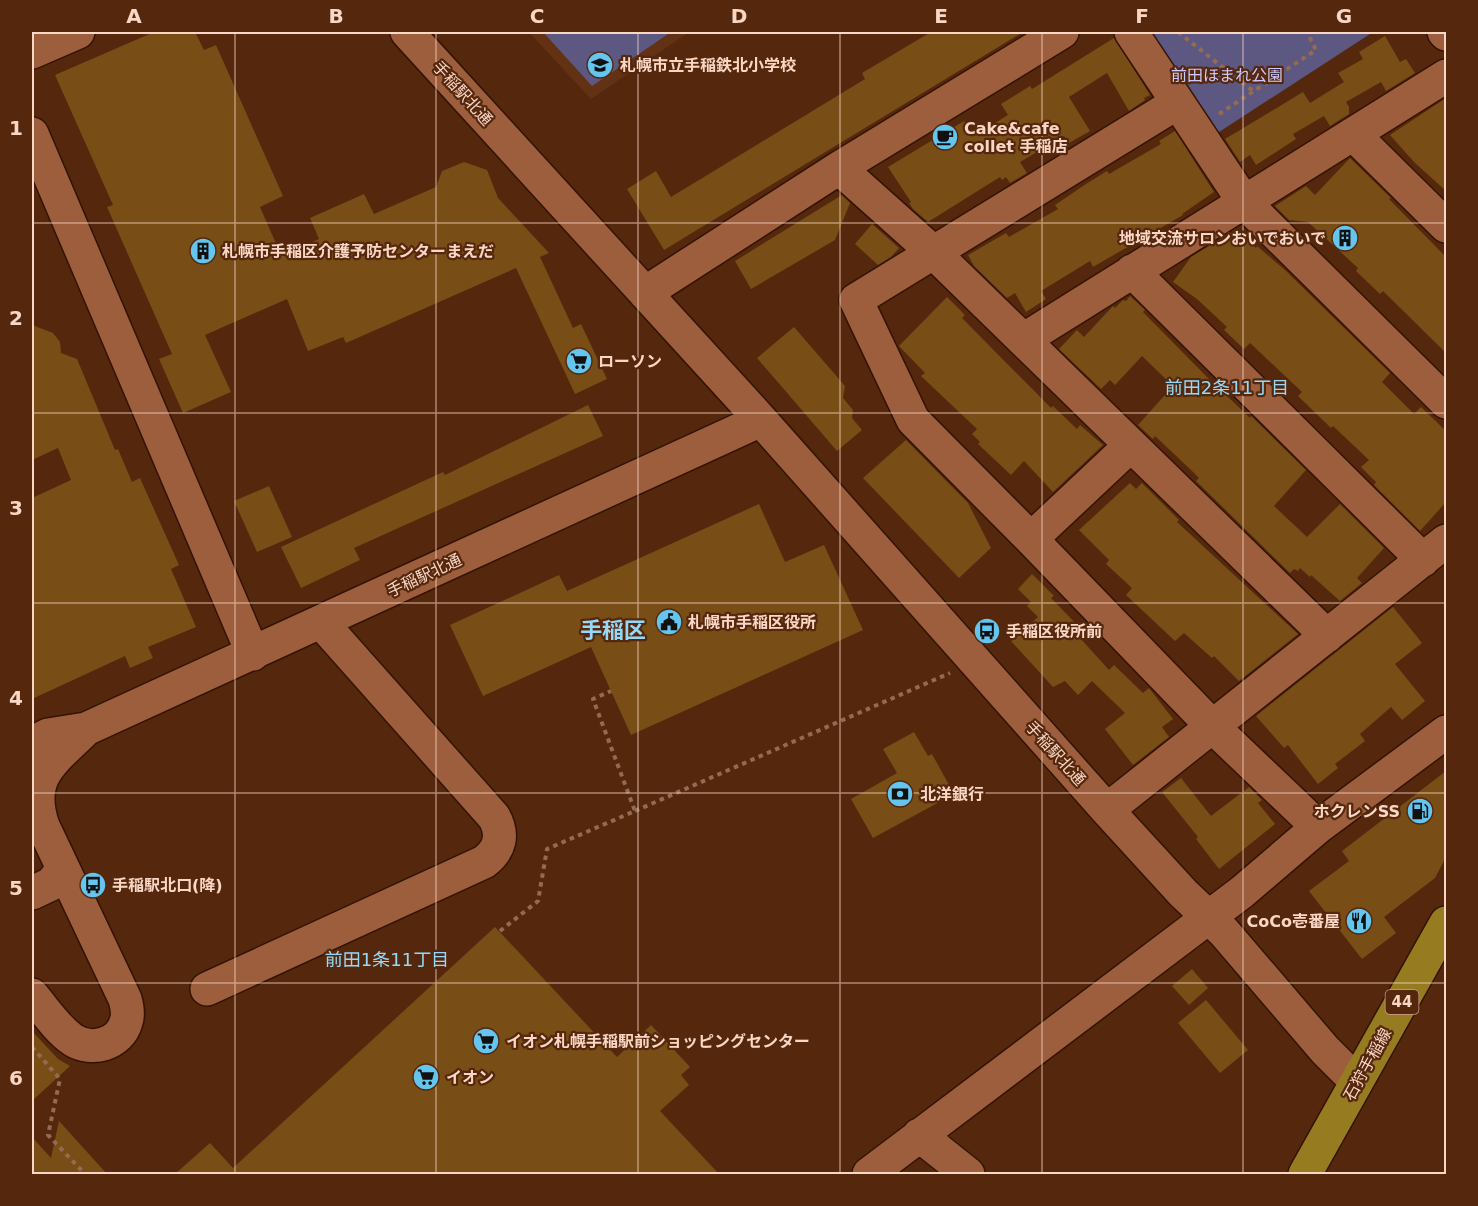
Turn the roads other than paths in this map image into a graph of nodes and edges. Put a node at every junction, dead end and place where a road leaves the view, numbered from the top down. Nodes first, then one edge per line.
1 (78, 32) edge
2 (407, 32) edge
3 (1062, 32) edge
4 (1131, 32) edge
5 (32, 52) edge
6 (1446, 76) edge
7 (1177, 103) junction
8 (32, 134) edge
9 (1353, 134) junction
10 (839, 168) junction
11 (1244, 202) junction
12 (1446, 226) edge
13 (933, 252) junction
14 (1132, 272) junction
15 (645, 293) junction
16 (1023, 340) junction
17 (1446, 402) edge
18 (761, 420) junction
19 (1131, 445) junction
20 (1031, 538) junction
21 (1435, 550) edge
22 (321, 622) junction
23 (1327, 636) junction
24 (253, 654) junction
25 (1212, 726) junction
26 (86, 729) junction
27 (1446, 732) edge
28 (32, 743) edge
29 (1107, 810) junction
30 (1318, 827) junction
31 (63, 869) junction
32 (32, 893) edge
33 (1207, 918) junction
34 (1446, 923) edge
35 (207, 989) dead end
36 (32, 995) edge
37 (1356, 1081) junction
38 (919, 1135) junction
39 (869, 1174) edge
40 (968, 1174) edge
41 (1305, 1174) edge

1 - 5 street
2 - 15 street, 手稲駅北通
3 - 10 street
4 - 7 street
6 - 9 street
7 - 11 street
7 - 13 street
8 - 24 street
9 - 11 street
9 - 12 street
10 - 13 street
10 - 15 street
11 - 14 street
11 - 17 street
13 - 16 street
13 - 20 street
14 - 16 street
14 - 21 street
15 - 18 street, 手稲駅北通
16 - 19 street
18 - 22 street, 手稲駅北通
18 - 29 street, 手稲駅北通
19 - 20 street
19 - 23 street
20 - 25 street
21 - 23 street
22 - 24 street, 手稲駅北通
22 - 35 street
23 - 25 street
24 - 26 street, 手稲駅北通
25 - 29 street
25 - 30 street
26 - 28 street
26 - 31 street
27 - 30 street
29 - 33 street, 手稲駅北通
30 - 33 street
31 - 32 street
31 - 36 street
33 - 37 street, 手稲駅北通
33 - 38 street
34 - 37 main road, 石狩手稲線 / 44
37 - 41 main road, 石狩手稲線 / 44
38 - 39 street
38 - 40 street

